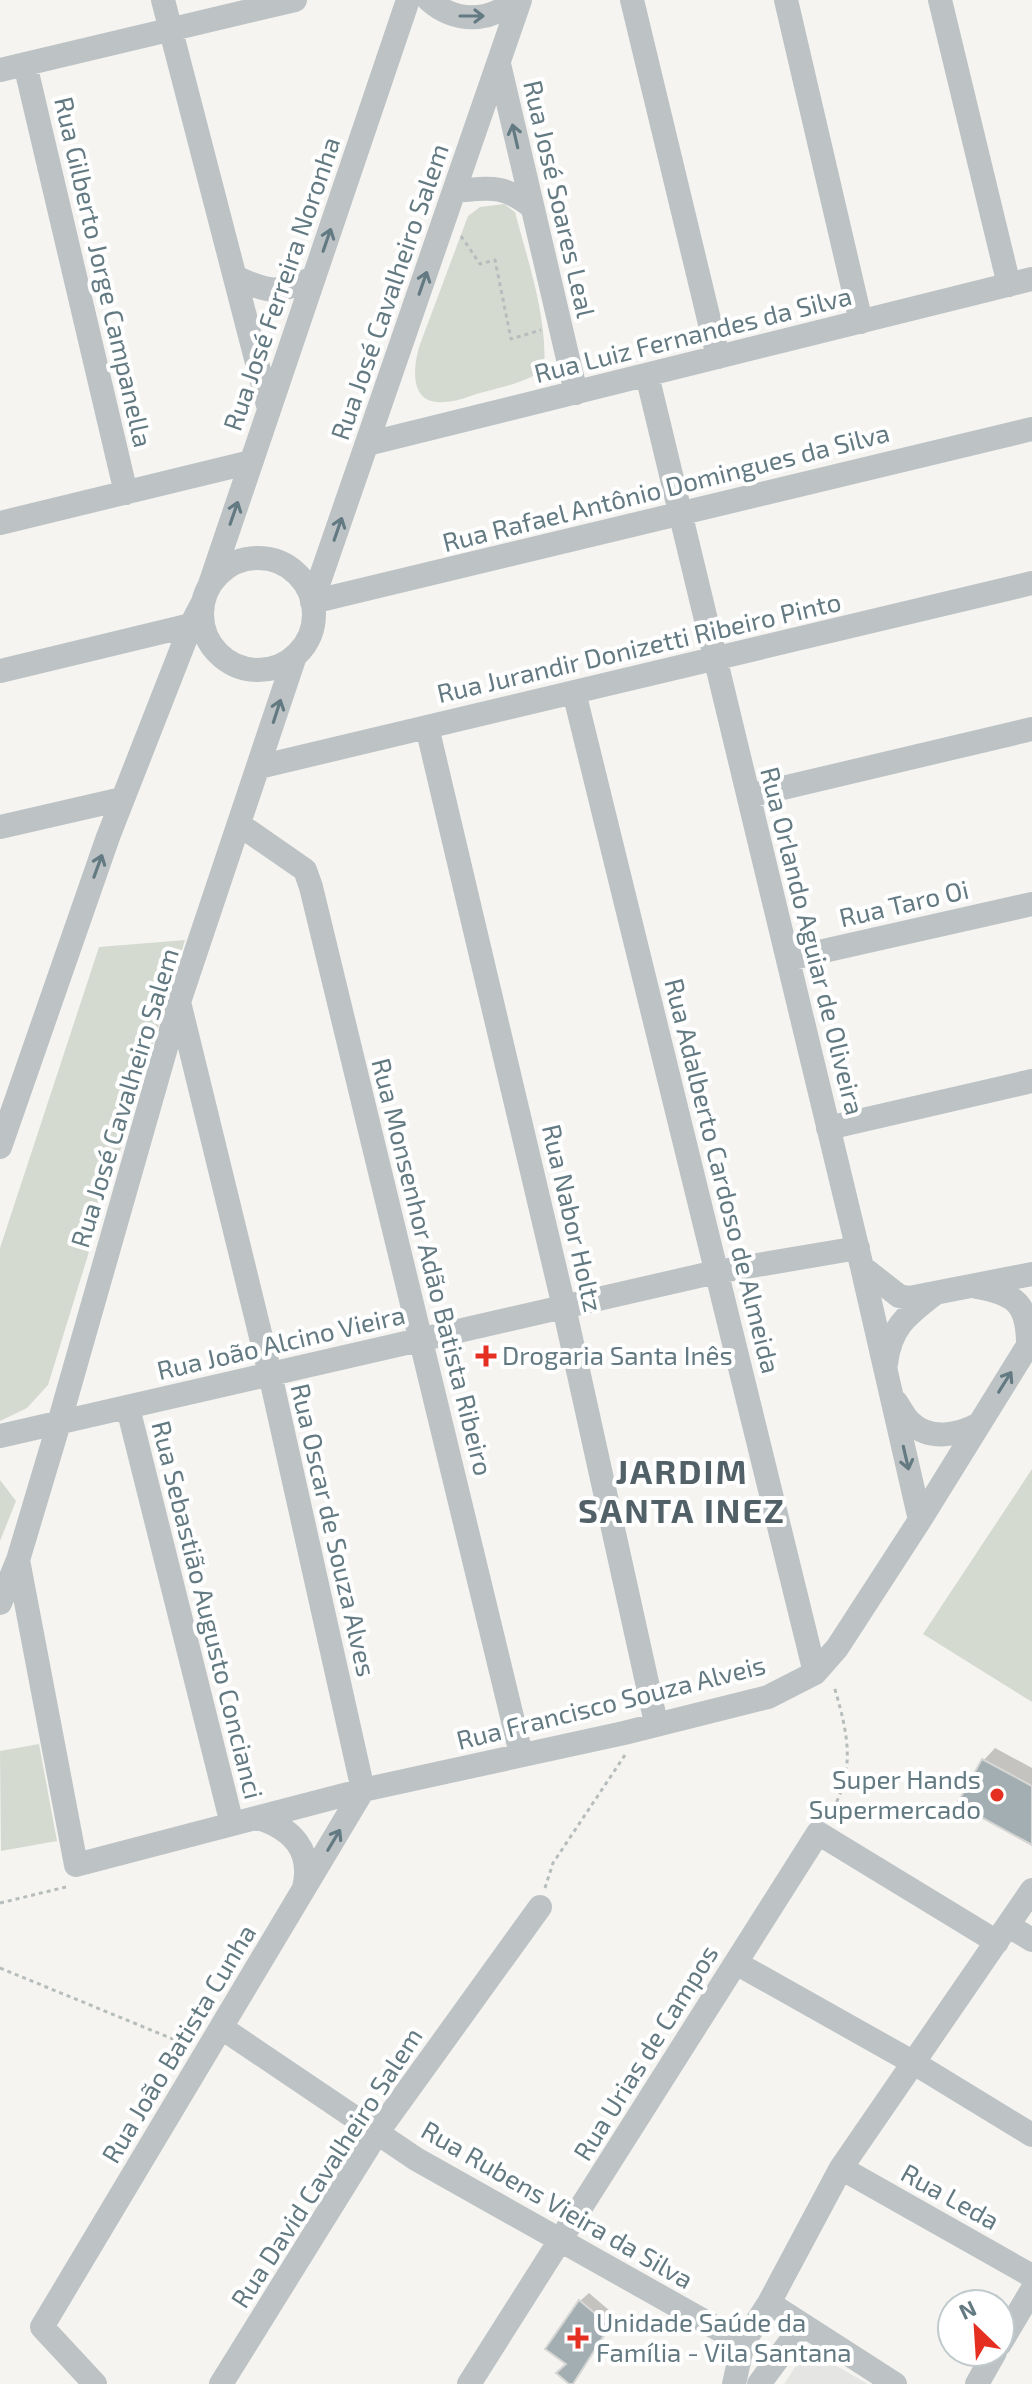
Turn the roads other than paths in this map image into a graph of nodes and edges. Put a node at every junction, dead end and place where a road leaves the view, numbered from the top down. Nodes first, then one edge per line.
1 (163, 0) edge
2 (295, 0) edge
3 (408, 0) edge
4 (429, 0) edge
5 (518, 0) edge
6 (632, 0) edge
7 (786, 0) edge
8 (940, 0) edge
9 (170, 30) junction
10 (25, 64) junction
11 (499, 64) junction
12 (0, 70) edge
13 (451, 203) junction
14 (532, 207) junction
15 (235, 277) junction
16 (313, 278) junction
17 (1021, 282) edge
18 (861, 322) junction
19 (718, 357) junction
20 (647, 375) junction
21 (576, 393) junction
22 (269, 409) junction
23 (1032, 429) edge
24 (367, 444) junction
25 (251, 462) junction
26 (126, 493) junction
27 (681, 513) junction
28 (0, 523) edge
29 (1032, 583) edge
30 (206, 594) junction
31 (312, 602) junction
32 (191, 625) junction
33 (295, 656) junction
34 (716, 658) junction
35 (0, 671) edge
36 (574, 692) junction
37 (427, 727) junction
38 (1032, 729) edge
39 (259, 767) junction
40 (749, 796) junction
41 (122, 799) junction
42 (240, 825) junction
43 (0, 827) edge
44 (1032, 904) edge
45 (788, 959) junction
46 (179, 1002) junction
47 (1032, 1081) edge
48 (828, 1128) junction
49 (0, 1147) edge
50 (860, 1257) junction
51 (716, 1272) junction
52 (1032, 1274) edge
53 (972, 1286) junction
54 (935, 1293) junction
55 (564, 1307) junction
56 (421, 1339) junction
57 (1030, 1342) edge
58 (886, 1368) junction
59 (270, 1374) junction
60 (892, 1397) junction
61 (128, 1408) junction
62 (59, 1423) junction
63 (979, 1424) junction
64 (0, 1436) edge
65 (920, 1520) junction
66 (18, 1560) junction
67 (0, 1603) edge
68 (821, 1667) junction
69 (648, 1726) junction
70 (521, 1754) junction
71 (363, 1790) junction
72 (259, 1818) junction
73 (232, 1824) junction
74 (76, 1865) joint
75 (304, 1890) junction
76 (1032, 1890) edge
77 (540, 1907) road end
78 (1003, 1934) junction
79 (1032, 1940) edge
80 (736, 1963) junction
81 (222, 2028) junction
82 (914, 2063) junction
83 (377, 2133) junction
84 (1032, 2135) edge
85 (841, 2168) junction
86 (560, 2240) junction
87 (1032, 2276) edge
88 (1032, 2290) edge
89 (769, 2303) junction
90 (1016, 2317) edge
91 (802, 2326) junction
92 (743, 2343) junction
93 (95, 2384) edge
94 (221, 2384) edge
95 (469, 2384) edge
96 (734, 2384) edge
97 (759, 2384) edge
98 (895, 2384) edge

1 - 9 street
2 - 9 street
16 -> 3 street, Rua José Ferreira Noronha
4 -> 5 street
5 - 11 street, Rua José Cavalheiro Salem
6 - 19 street
7 - 18 street
8 - 17 street
9 - 10 street
9 - 15 street
10 - 12 street
10 - 26 street, Rua Gilberto Jorge Campanella
11 - 13 street, Rua José Cavalheiro Salem
14 -> 11 street, Rua José Soares Leal
13 - 14 street
24 -> 13 street, Rua José Cavalheiro Salem
14 - 21 street, Rua José Soares Leal
15 - 16 street
15 - 22 street
16 - 22 street, Rua José Ferreira Noronha
17 - 18 street, Rua Luiz Fernandes da Silva
18 - 19 street, Rua Luiz Fernandes da Silva
19 - 20 street, Rua Luiz Fernandes da Silva
20 - 21 street, Rua Luiz Fernandes da Silva
20 - 27 street, Rua Orlando Aguiar de Oliveira
21 - 24 street, Rua Luiz Fernandes da Silva
22 - 25 street, Rua José Ferreira Noronha
23 - 27 street, Rua Rafael Antônio Domingues da Silva
31 -> 24 street, Rua José Cavalheiro Salem
25 - 26 street
30 -> 25 street, Rua José Ferreira Noronha
26 - 28 street
27 - 31 street, Rua Rafael Antônio Domingues da Silva
27 - 34 street, Rua Orlando Aguiar de Oliveira
29 - 34 street, Rua Jurandir Donizetti Ribeiro Pinto
30 - 31 street
30 - 32 street, Rua José Ferreira Noronha
30 - 33 street
31 - 33 street
32 - 35 street
32 - 41 street, Rua José Ferreira Noronha
39 -> 33 street, Rua José Cavalheiro Salem
34 - 36 street, Rua Jurandir Donizetti Ribeiro Pinto
34 - 40 street, Rua Orlando Aguiar de Oliveira
36 - 37 street, Rua Jurandir Donizetti Ribeiro Pinto
36 - 51 street, Rua Adalberto Cardoso de Almeida
37 - 39 street, Rua Jurandir Donizetti Ribeiro Pinto
37 - 55 street, Rua Nabor Holtz
38 - 40 street
39 - 42 street, Rua José Cavalheiro Salem
40 - 45 street, Rua Orlando Aguiar de Oliveira
41 - 43 street
49 -> 41 street, Rua José Ferreira Noronha
42 - 46 street, Rua José Cavalheiro Salem
42 - 56 street, Rua Monsenhor Adão Batista Ribeiro
44 - 45 street, Rua Taro Oi
45 - 48 street, Rua Orlando Aguiar de Oliveira
46 - 59 street, Rua Oscar de Souza Alves
46 - 62 street, Rua José Cavalheiro Salem
47 - 48 street
48 - 50 street, Rua Orlando Aguiar de Oliveira
50 - 51 street, Rua João Alcino Vieira
50 - 54 street
50 - 58 street, Rua Orlando Aguiar de Oliveira
51 - 55 street, Rua João Alcino Vieira
51 - 68 street, Rua Adalberto Cardoso de Almeida
52 - 53 street
53 - 54 street
53 - 57 street
54 - 58 street
55 - 56 street, Rua João Alcino Vieira
55 - 69 street, Rua Nabor Holtz
56 - 59 street, Rua João Alcino Vieira
56 - 70 street, Rua Monsenhor Adão Batista Ribeiro
63 -> 57 street, Rua Francisco Souza Alveis
58 - 60 street, Rua Orlando Aguiar de Oliveira
59 - 61 street, Rua João Alcino Vieira
59 - 71 street, Rua Oscar de Souza Alves
60 - 63 street
60 -> 65 street, Rua Orlando Aguiar de Oliveira
61 - 62 street, Rua João Alcino Vieira
61 - 73 street, Rua Sebastião Augusto Concianci
62 - 64 street, Rua João Alcino Vieira
62 - 66 street, Rua José Cavalheiro Salem
63 - 65 street, Rua Francisco Souza Alveis
65 - 68 street, Rua Francisco Souza Alveis
66 - 67 street, Rua José Cavalheiro Salem
66 - 74 street, Rua José Cavalheiro Salem
68 - 69 street, Rua Francisco Souza Alveis
69 - 70 street, Rua Francisco Souza Alveis
70 - 71 street, Rua Francisco Souza Alveis
71 - 72 street, Rua Francisco Souza Alveis
75 -> 71 street, Rua João Batista Cunha
72 - 73 street, Rua Francisco Souza Alveis
72 - 75 street
73 - 74 street, Rua Francisco Souza Alveis
75 - 81 street, Rua João Batista Cunha
76 - 78 street
77 - 83 street, Rua David Cavalheiro Salem
78 - 79 street
78 - 80 street, Rua Urias de Campos
78 - 82 street
80 - 82 street
80 - 86 street, Rua Urias de Campos
81 - 83 street, Rua Rubens Vieira da Silva
81 - 93 street, Rua João Batista Cunha
82 - 84 street
82 - 85 street
83 - 86 street, Rua Rubens Vieira da Silva
83 - 94 street, Rua David Cavalheiro Salem
85 - 87 street, Rua Leda
85 - 89 street
86 - 92 street, Rua Rubens Vieira da Silva
86 - 95 street, Rua Urias de Campos
88 - 90 street
89 - 91 street
89 - 92 street
91 - 97 street
91 - 98 street
92 - 96 street

